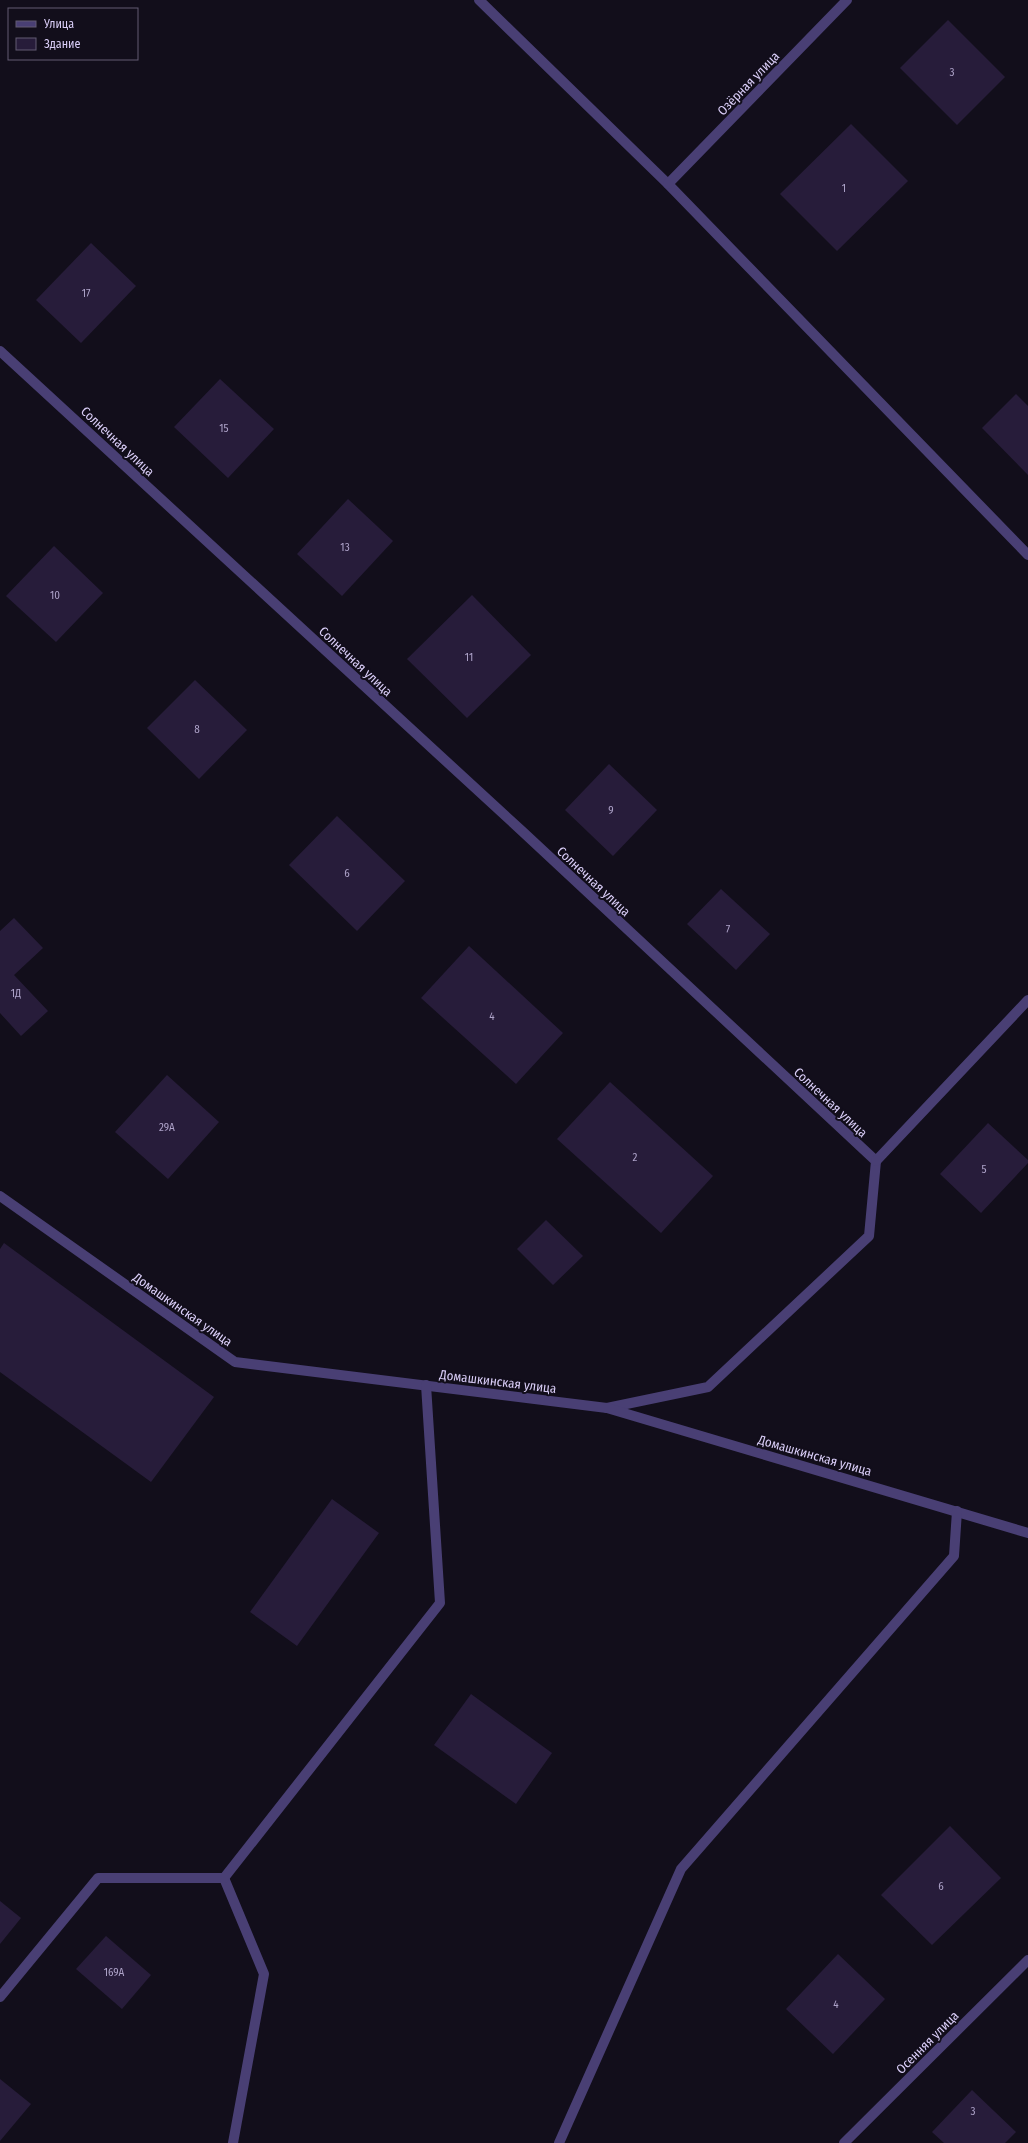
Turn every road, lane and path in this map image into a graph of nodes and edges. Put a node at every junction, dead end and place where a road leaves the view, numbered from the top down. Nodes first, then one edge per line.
1 (479, 0) edge
2 (847, 0) edge
3 (668, 184) junction
4 (0, 351) edge
5 (1028, 555) edge
6 (1028, 1000) edge
7 (876, 1161) junction
8 (0, 1196) edge
9 (426, 1385) junction
10 (607, 1408) junction
11 (957, 1511) junction
12 (1028, 1533) edge
13 (224, 1878) junction
14 (1028, 1960) edge
15 (0, 1997) edge
16 (233, 2143) edge
17 (559, 2143) edge
18 (844, 2143) edge

1 - 3 street
2 - 3 street, Озёрная улица
3 - 5 street
4 - 7 street, Солнечная улица
6 - 7 street
7 - 10 street
8 - 9 street, Домашкинская улица
9 - 10 street, Домашкинская улица
9 - 13 street
10 - 11 street, Домашкинская улица
11 - 12 street, Домашкинская улица
11 - 17 street
13 - 15 street
13 - 16 street
14 - 18 street, Осенняя улица

